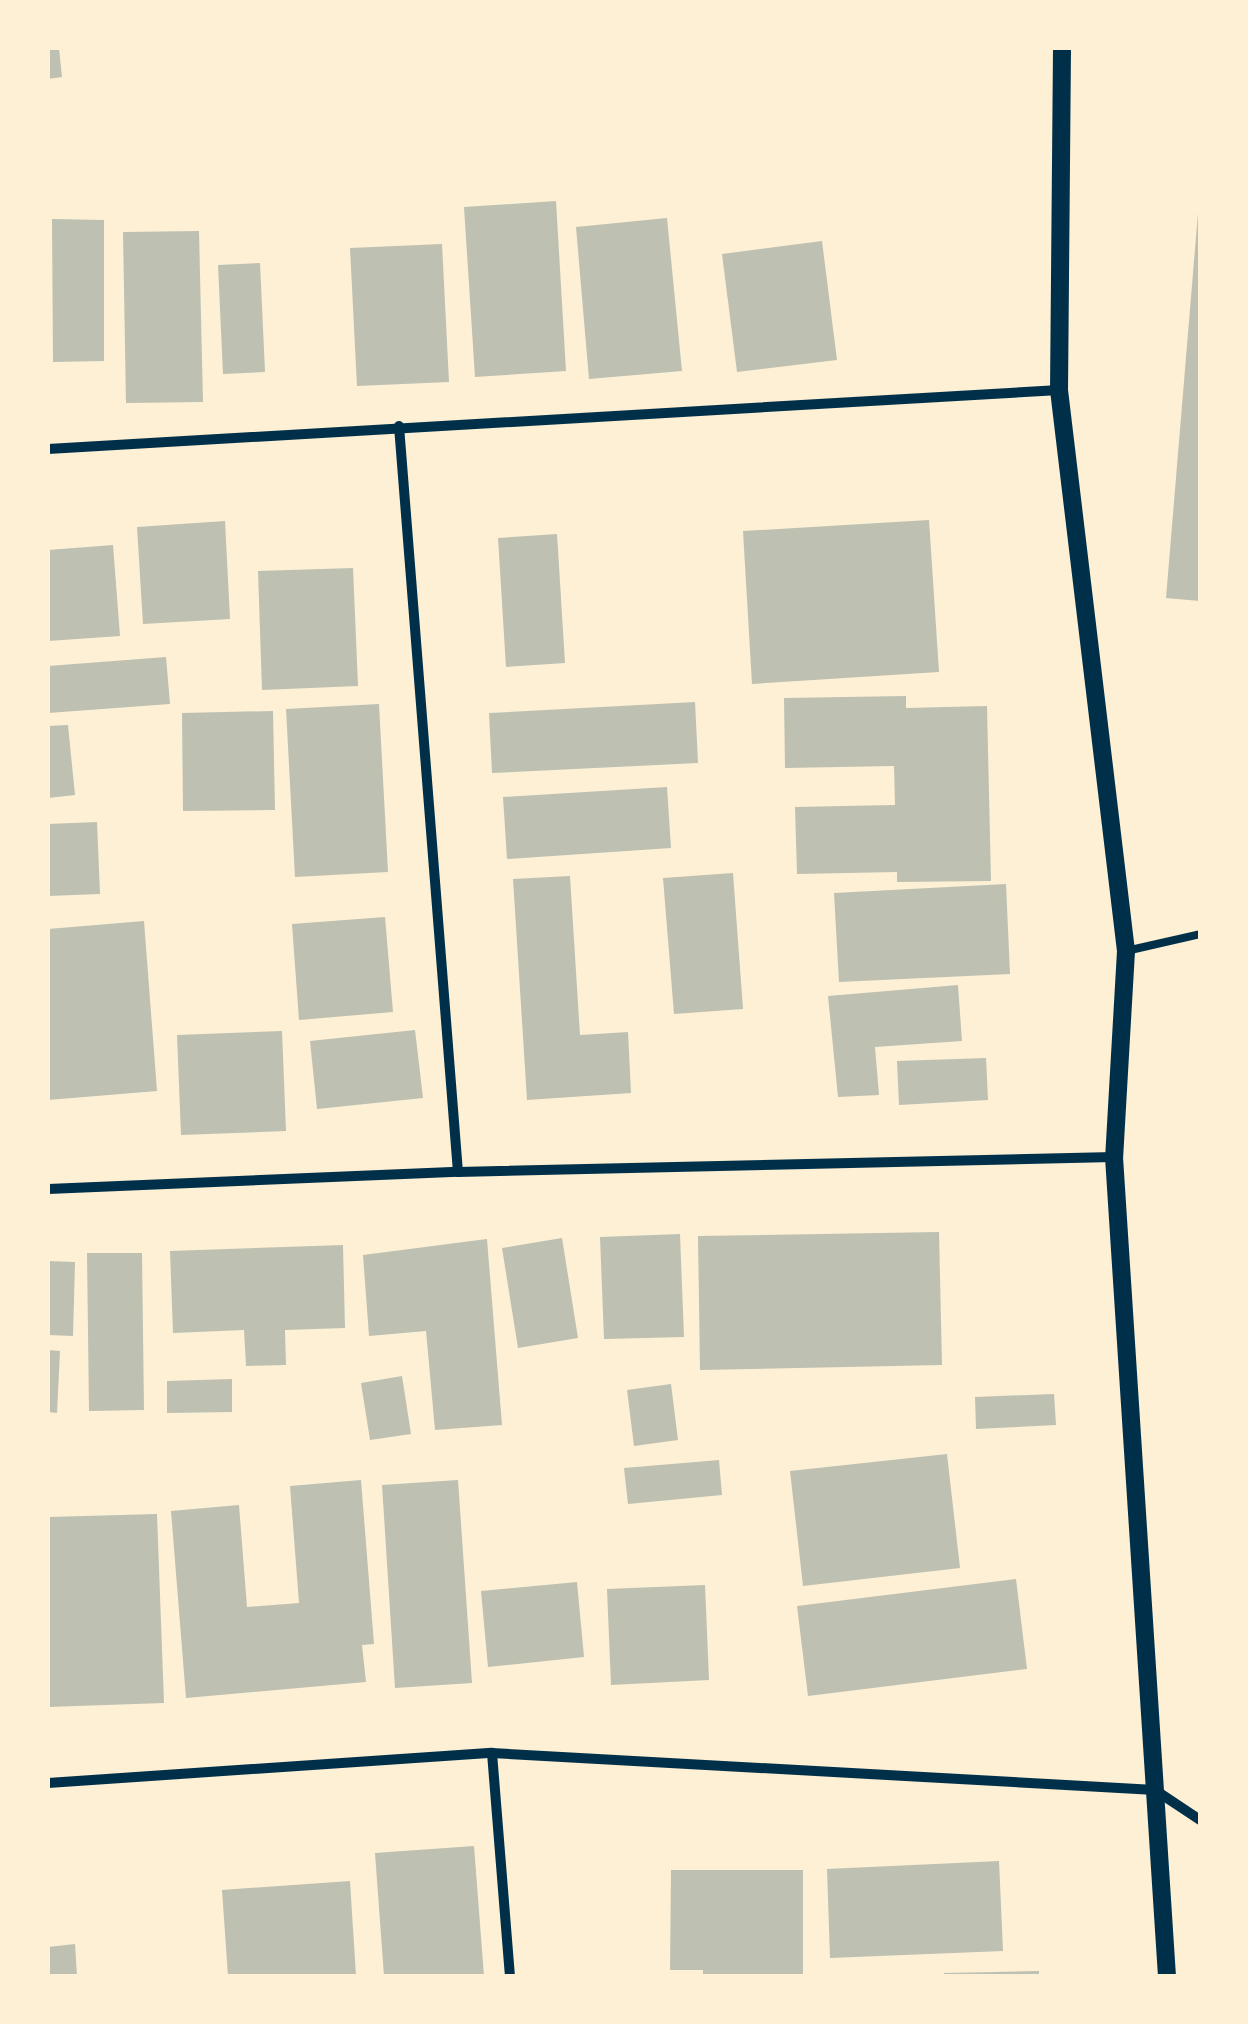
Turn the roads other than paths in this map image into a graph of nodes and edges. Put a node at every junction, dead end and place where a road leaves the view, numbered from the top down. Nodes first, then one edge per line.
1 (1062, 48) edge
2 (1058, 390) junction
3 (399, 426) junction
4 (48, 449) edge
5 (1200, 934) edge
6 (1126, 951) junction
7 (1114, 1157) junction
8 (458, 1172) junction
9 (48, 1188) edge
10 (492, 1753) junction
11 (48, 1783) edge
12 (1155, 1790) junction
13 (1200, 1820) edge
14 (510, 1976) edge
15 (1167, 1976) edge

1 - 2 street
2 - 3 street
2 - 6 street
3 - 4 street
3 - 8 street
5 - 6 lane
6 - 7 street
7 - 8 street
7 - 12 street
8 - 9 street
10 - 11 street
10 - 12 street
10 - 14 street
12 - 13 street
12 - 15 street

